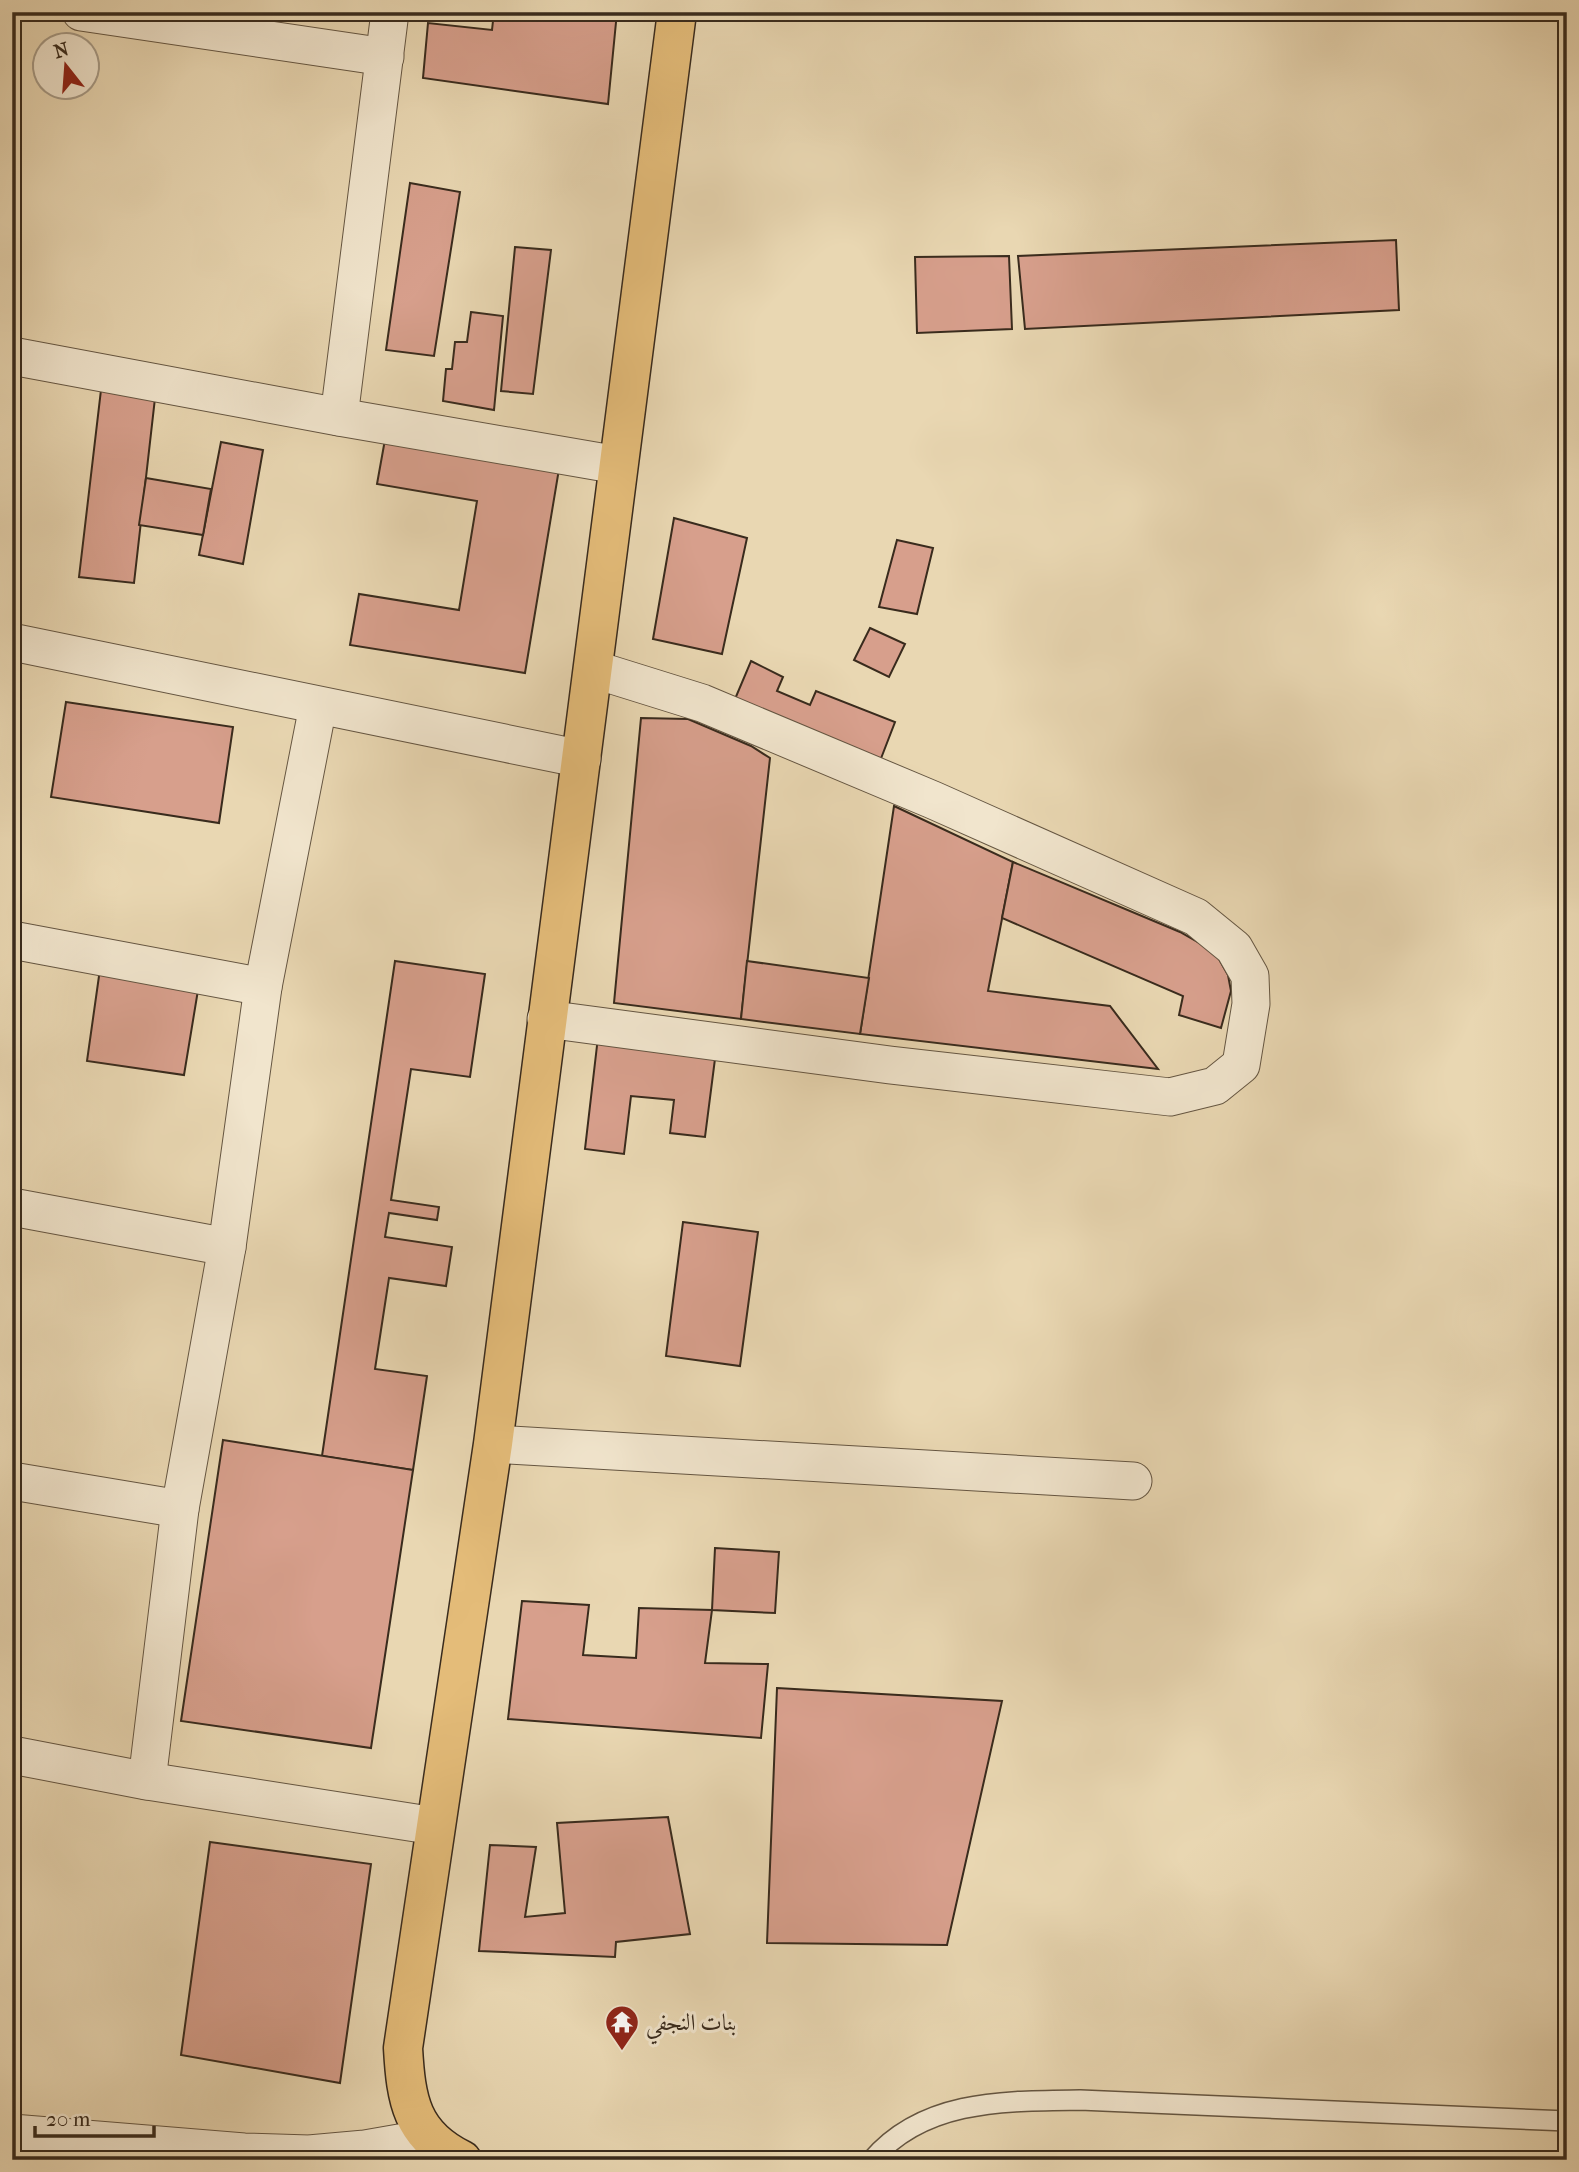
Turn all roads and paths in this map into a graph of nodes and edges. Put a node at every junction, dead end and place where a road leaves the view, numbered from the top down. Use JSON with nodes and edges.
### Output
{"nodes":[{"id":1,"x":81,"y":12,"type":"edge"},
{"id":2,"x":390,"y":12,"type":"edge"},
{"id":3,"x":677,"y":12,"type":"edge"},
{"id":4,"x":385,"y":57,"type":"junction"},
{"id":5,"x":12,"y":356,"type":"edge"},
{"id":6,"x":340,"y":417,"type":"junction"},
{"id":7,"x":618,"y":465,"type":"junction"},
{"id":8,"x":12,"y":642,"type":"edge"},
{"id":9,"x":593,"y":669,"type":"junction"},
{"id":10,"x":318,"y":706,"type":"junction"},
{"id":11,"x":582,"y":759,"type":"junction"},
{"id":12,"x":12,"y":940,"type":"edge"},
{"id":13,"x":263,"y":988,"type":"junction"},
{"id":14,"x":546,"y":1018,"type":"junction"},
{"id":15,"x":12,"y":1207,"type":"edge"},
{"id":16,"x":227,"y":1247,"type":"junction"},
{"id":17,"x":493,"y":1444,"type":"junction"},
{"id":18,"x":12,"y":1481,"type":"edge"},
{"id":19,"x":1133,"y":1481,"type":"dead end"},
{"id":20,"x":180,"y":1509,"type":"junction"},
{"id":21,"x":12,"y":1755,"type":"edge"},
{"id":22,"x":147,"y":1781,"type":"junction"},
{"id":23,"x":435,"y":1826,"type":"junction"},
{"id":24,"x":1567,"y":2121,"type":"edge"},
{"id":25,"x":12,"y":2133,"type":"edge"},
{"id":26,"x":428,"y":2138,"type":"junction"},
{"id":27,"x":462,"y":2160,"type":"edge"},
{"id":28,"x":872,"y":2160,"type":"edge"}],
"edges":[{"from":1,"to":4,"type":"street"},
{"from":2,"to":4,"type":"street"},
{"from":3,"to":7,"type":"main road"},
{"from":4,"to":6,"type":"street"},
{"from":5,"to":6,"type":"street"},
{"from":6,"to":7,"type":"street"},
{"from":7,"to":9,"type":"main road"},
{"from":8,"to":10,"type":"street"},
{"from":9,"to":11,"type":"main road"},
{"from":9,"to":14,"type":"street"},
{"from":10,"to":11,"type":"street"},
{"from":10,"to":13,"type":"street"},
{"from":11,"to":14,"type":"main road"},
{"from":12,"to":13,"type":"street"},
{"from":13,"to":16,"type":"street"},
{"from":14,"to":17,"type":"main road"},
{"from":15,"to":16,"type":"street"},
{"from":16,"to":20,"type":"street"},
{"from":17,"to":19,"type":"street"},
{"from":17,"to":23,"type":"main road"},
{"from":18,"to":20,"type":"street"},
{"from":20,"to":22,"type":"street"},
{"from":21,"to":22,"type":"street"},
{"from":22,"to":23,"type":"street"},
{"from":23,"to":26,"type":"main road"},
{"from":24,"to":28,"type":"lane"},
{"from":25,"to":26,"type":"street"},
{"from":26,"to":27,"type":"main road"}]}
